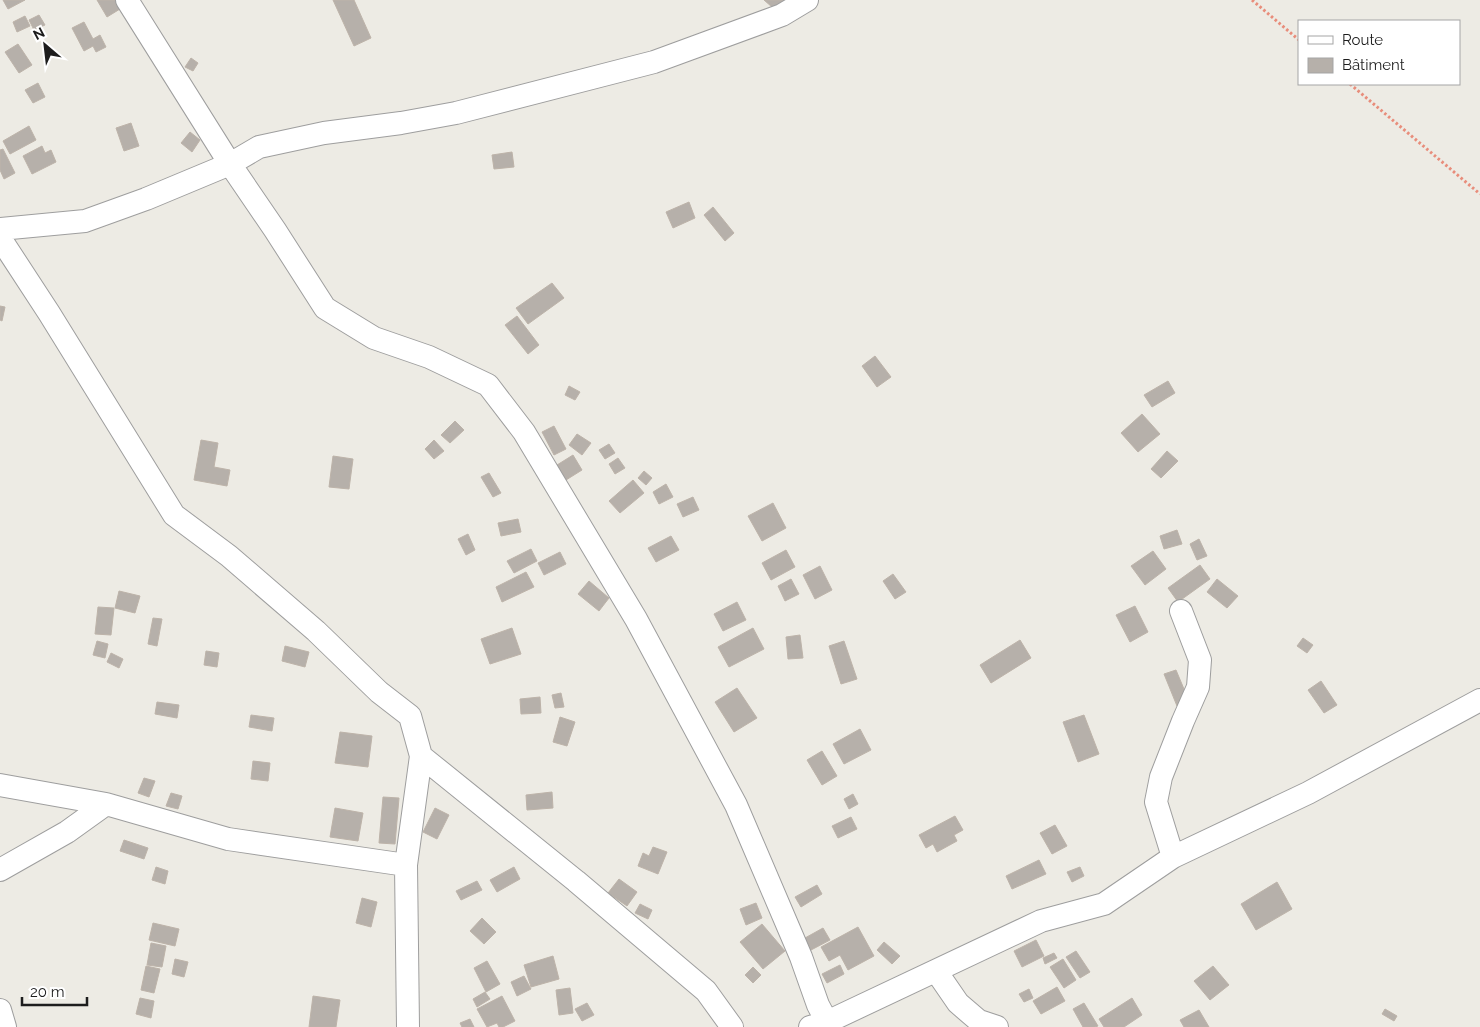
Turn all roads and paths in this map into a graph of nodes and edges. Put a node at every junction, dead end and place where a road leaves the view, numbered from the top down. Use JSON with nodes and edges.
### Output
{"nodes":[{"id":1,"x":127,"y":0,"type":"edge"},
{"id":2,"x":807,"y":0,"type":"edge"},
{"id":3,"x":1252,"y":0,"type":"edge"},
{"id":4,"x":1298,"y":39,"type":"edge"},
{"id":5,"x":1351,"y":85,"type":"edge"},
{"id":6,"x":230,"y":164,"type":"junction"},
{"id":7,"x":1480,"y":194,"type":"edge"},
{"id":8,"x":0,"y":229,"type":"edge"},
{"id":9,"x":0,"y":238,"type":"edge"},
{"id":10,"x":1181,"y":611,"type":"dead end"},
{"id":11,"x":1480,"y":700,"type":"edge"},
{"id":12,"x":421,"y":756,"type":"junction"},
{"id":13,"x":0,"y":785,"type":"edge"},
{"id":14,"x":106,"y":804,"type":"junction"},
{"id":15,"x":1173,"y":857,"type":"junction"},
{"id":16,"x":406,"y":865,"type":"junction"},
{"id":17,"x":0,"y":870,"type":"edge"},
{"id":18,"x":936,"y":971,"type":"junction"},
{"id":19,"x":0,"y":1010,"type":"edge"},
{"id":20,"x":821,"y":1025,"type":"edge"},
{"id":21,"x":6,"y":1027,"type":"edge"},
{"id":22,"x":408,"y":1027,"type":"edge"},
{"id":23,"x":732,"y":1027,"type":"edge"},
{"id":24,"x":997,"y":1027,"type":"edge"}],
"edges":[{"from":1,"to":6,"type":"street"},
{"from":2,"to":6,"type":"street"},
{"from":3,"to":4,"type":"path"},
{"from":5,"to":7,"type":"path"},
{"from":6,"to":8,"type":"street"},
{"from":6,"to":20,"type":"street"},
{"from":9,"to":12,"type":"street"},
{"from":10,"to":15,"type":"street"},
{"from":11,"to":15,"type":"street"},
{"from":12,"to":16,"type":"street"},
{"from":12,"to":23,"type":"street"},
{"from":13,"to":14,"type":"street"},
{"from":14,"to":16,"type":"street"},
{"from":14,"to":17,"type":"street"},
{"from":15,"to":18,"type":"street"},
{"from":16,"to":22,"type":"street"},
{"from":18,"to":20,"type":"street"},
{"from":18,"to":24,"type":"street"},
{"from":19,"to":21,"type":"street"}]}
